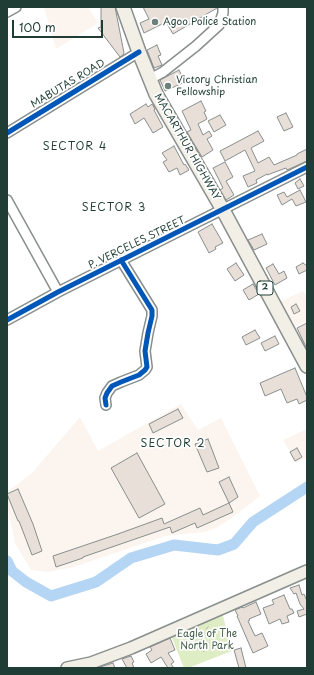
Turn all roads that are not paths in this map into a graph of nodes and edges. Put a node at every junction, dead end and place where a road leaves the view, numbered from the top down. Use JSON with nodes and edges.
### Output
{"nodes":[{"id":1,"x":16,"y":7,"type":"edge"},
{"id":2,"x":123,"y":7,"type":"edge"},
{"id":3,"x":222,"y":7,"type":"edge"},
{"id":4,"x":7,"y":12,"type":"edge"},
{"id":5,"x":139,"y":52,"type":"junction"},
{"id":6,"x":150,"y":79,"type":"junction"},
{"id":7,"x":7,"y":132,"type":"edge"},
{"id":8,"x":307,"y":167,"type":"edge"},
{"id":9,"x":7,"y":200,"type":"edge"},
{"id":10,"x":223,"y":210,"type":"junction"},
{"id":11,"x":15,"y":214,"type":"junction"},
{"id":12,"x":7,"y":220,"type":"edge"},
{"id":13,"x":121,"y":260,"type":"junction"},
{"id":14,"x":58,"y":292,"type":"junction"},
{"id":15,"x":7,"y":320,"type":"edge"},
{"id":16,"x":307,"y":366,"type":"edge"},
{"id":17,"x":106,"y":405,"type":"dead end"},
{"id":18,"x":307,"y":571,"type":"edge"},
{"id":19,"x":67,"y":668,"type":"edge"}],
"edges":[{"from":1,"to":4,"type":"street"},
{"from":2,"to":5,"type":"highway","name":"MACARTHUR HIGHWAY","number":"2"},
{"from":3,"to":6,"type":"street"},
{"from":5,"to":6,"type":"highway","name":"MACARTHUR HIGHWAY","number":"2"},
{"from":5,"to":7,"type":"street","name":"MABUTAS ROAD"},
{"from":6,"to":10,"type":"highway","name":"MACARTHUR HIGHWAY","number":"2"},
{"from":8,"to":10,"type":"street","name":"P. VERCELES STREET"},
{"from":9,"to":11,"type":"street"},
{"from":10,"to":13,"type":"street","name":"P. VERCELES STREET"},
{"from":10,"to":16,"type":"highway","name":"MACARTHUR HIGHWAY","number":"2"},
{"from":11,"to":12,"type":"street"},
{"from":11,"to":14,"type":"street"},
{"from":13,"to":14,"type":"street","name":"P. VERCELES STREET"},
{"from":13,"to":17,"type":"street"},
{"from":14,"to":15,"type":"street","name":"P. VERCELES STREET"},
{"from":18,"to":19,"type":"main road"}]}
